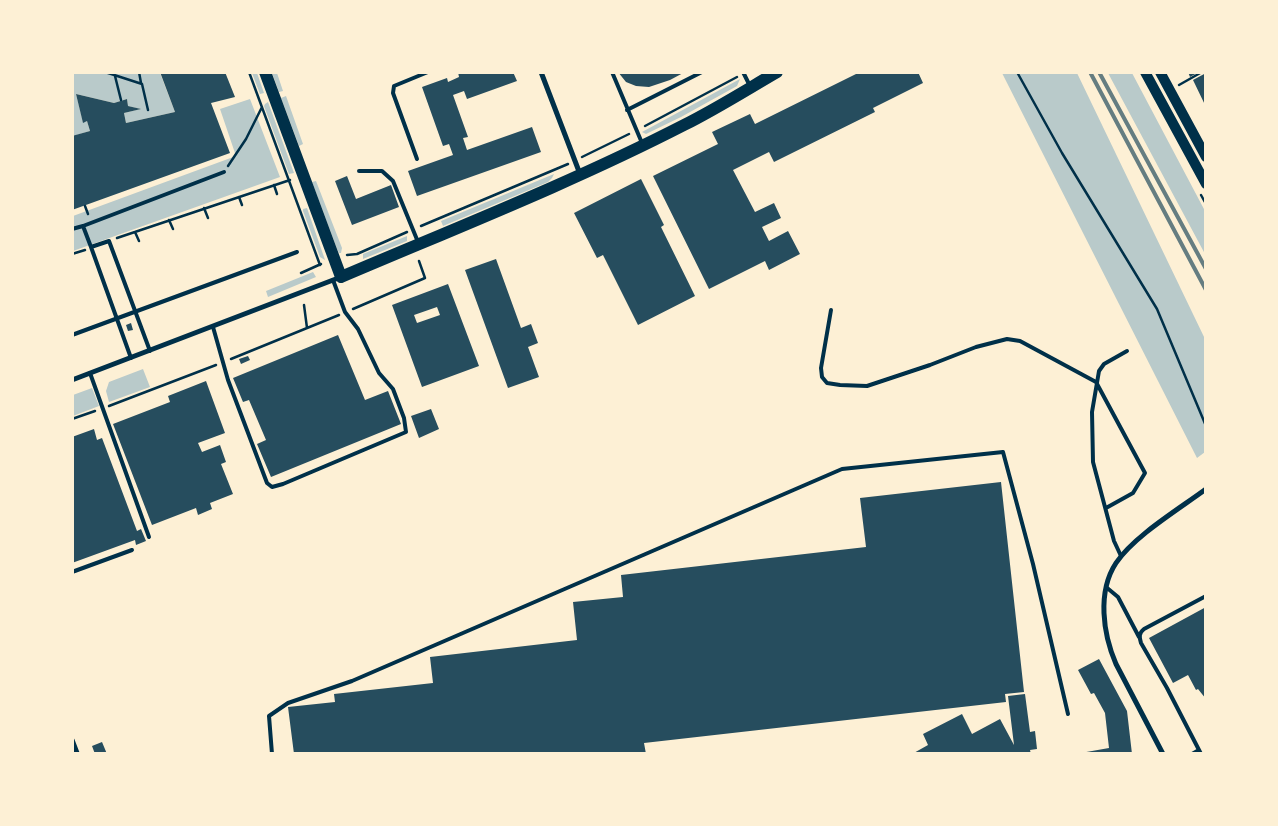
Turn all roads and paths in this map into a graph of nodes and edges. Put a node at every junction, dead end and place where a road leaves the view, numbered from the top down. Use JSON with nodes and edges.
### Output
{"nodes":[{"id":1,"x":105,"y":72,"type":"edge"},
{"id":2,"x":114,"y":72,"type":"edge"},
{"id":3,"x":139,"y":72,"type":"edge"},
{"id":4,"x":249,"y":72,"type":"edge"},
{"id":5,"x":265,"y":72,"type":"edge"},
{"id":6,"x":428,"y":72,"type":"edge"},
{"id":7,"x":541,"y":72,"type":"edge"},
{"id":8,"x":612,"y":72,"type":"edge"},
{"id":9,"x":702,"y":72,"type":"edge"},
{"id":10,"x":777,"y":72,"type":"edge"},
{"id":11,"x":1017,"y":72,"type":"edge"},
{"id":12,"x":1145,"y":72,"type":"edge"},
{"id":13,"x":1160,"y":72,"type":"edge"},
{"id":14,"x":1202,"y":72,"type":"edge"},
{"id":15,"x":743,"y":73,"type":"edge"},
{"id":16,"x":116,"y":77,"type":"junction"},
{"id":17,"x":142,"y":84,"type":"junction"},
{"id":18,"x":1178,"y":85,"type":"dead end"},
{"id":19,"x":751,"y":88,"type":"junction"},
{"id":20,"x":72,"y":98,"type":"edge"},
{"id":21,"x":121,"y":100,"type":"dead end"},
{"id":22,"x":262,"y":107,"type":"junction"},
{"id":23,"x":72,"y":110,"type":"edge"},
{"id":24,"x":148,"y":110,"type":"dead end"},
{"id":25,"x":627,"y":110,"type":"junction"},
{"id":26,"x":636,"y":130,"type":"junction"},
{"id":27,"x":643,"y":145,"type":"junction"},
{"id":28,"x":1206,"y":157,"type":"edge"},
{"id":29,"x":417,"y":159,"type":"dead end"},
{"id":30,"x":574,"y":161,"type":"junction"},
{"id":31,"x":359,"y":171,"type":"dead end"},
{"id":32,"x":224,"y":172,"type":"joint"},
{"id":33,"x":580,"y":175,"type":"junction"},
{"id":34,"x":289,"y":180,"type":"junction"},
{"id":35,"x":1206,"y":184,"type":"edge"},
{"id":36,"x":274,"y":186,"type":"junction"},
{"id":37,"x":277,"y":194,"type":"dead end"},
{"id":38,"x":238,"y":197,"type":"junction"},
{"id":39,"x":242,"y":205,"type":"dead end"},
{"id":40,"x":204,"y":208,"type":"junction"},
{"id":41,"x":208,"y":218,"type":"dead end"},
{"id":42,"x":170,"y":220,"type":"junction"},
{"id":43,"x":83,"y":226,"type":"junction"},
{"id":44,"x":72,"y":229,"type":"edge"},
{"id":45,"x":173,"y":229,"type":"dead end"},
{"id":46,"x":414,"y":229,"type":"junction"},
{"id":47,"x":135,"y":232,"type":"junction"},
{"id":48,"x":109,"y":240,"type":"junction"},
{"id":49,"x":139,"y":241,"type":"dead end"},
{"id":50,"x":419,"y":245,"type":"junction"},
{"id":51,"x":91,"y":247,"type":"junction"},
{"id":52,"x":297,"y":252,"type":"dead end"},
{"id":53,"x":342,"y":257,"type":"dead end"},
{"id":54,"x":419,"y":261,"type":"dead end"},
{"id":55,"x":301,"y":273,"type":"dead end"},
{"id":56,"x":337,"y":279,"type":"junction"},
{"id":57,"x":304,"y":305,"type":"dead end"},
{"id":58,"x":832,"y":310,"type":"dead end"},
{"id":59,"x":134,"y":312,"type":"junction"},
{"id":60,"x":345,"y":312,"type":"junction"},
{"id":61,"x":116,"y":319,"type":"junction"},
{"id":62,"x":213,"y":327,"type":"junction"},
{"id":63,"x":307,"y":329,"type":"junction"},
{"id":64,"x":72,"y":335,"type":"edge"},
{"id":65,"x":150,"y":351,"type":"junction"},
{"id":66,"x":1127,"y":351,"type":"dead end"},
{"id":67,"x":131,"y":358,"type":"junction"},
{"id":68,"x":224,"y":362,"type":"junction"},
{"id":69,"x":90,"y":373,"type":"junction"},
{"id":70,"x":72,"y":380,"type":"edge"},
{"id":71,"x":1096,"y":382,"type":"junction"},
{"id":72,"x":102,"y":408,"type":"junction"},
{"id":73,"x":72,"y":419,"type":"edge"},
{"id":74,"x":1206,"y":426,"type":"edge"},
{"id":75,"x":1206,"y":489,"type":"edge"},
{"id":76,"x":1106,"y":508,"type":"junction"},
{"id":77,"x":149,"y":537,"type":"dead end"},
{"id":78,"x":132,"y":550,"type":"dead end"},
{"id":79,"x":1121,"y":556,"type":"junction"},
{"id":80,"x":72,"y":572,"type":"edge"},
{"id":81,"x":1106,"y":587,"type":"junction"},
{"id":82,"x":1206,"y":596,"type":"edge"},
{"id":83,"x":1139,"y":637,"type":"junction"},
{"id":84,"x":1068,"y":714,"type":"dead end"},
{"id":85,"x":72,"y":740,"type":"edge"},
{"id":86,"x":1200,"y":752,"type":"edge"},
{"id":87,"x":76,"y":753,"type":"edge"},
{"id":88,"x":272,"y":754,"type":"edge"},
{"id":89,"x":1163,"y":754,"type":"edge"},
{"id":90,"x":1192,"y":754,"type":"edge"}],
"edges":[{"from":1,"to":16,"type":"path"},
{"from":2,"to":16,"type":"path"},
{"from":3,"to":17,"type":"path"},
{"from":4,"to":22,"type":"path"},
{"from":5,"to":56,"type":"main road"},
{"from":6,"to":29,"type":"lane"},
{"from":7,"to":30,"type":"street"},
{"from":8,"to":25,"type":"lane"},
{"from":9,"to":25,"type":"lane"},
{"from":10,"to":19,"type":"main road"},
{"from":11,"to":74,"type":"path"},
{"from":12,"to":35,"type":"main road"},
{"from":13,"to":28,"type":"main road"},
{"from":14,"to":18,"type":"path"},
{"from":15,"to":19,"type":"lane"},
{"from":15,"to":26,"type":"path"},
{"from":16,"to":17,"type":"path"},
{"from":16,"to":21,"type":"path"},
{"from":17,"to":24,"type":"path"},
{"from":19,"to":27,"type":"main road"},
{"from":20,"to":23,"type":"path"},
{"from":22,"to":32,"type":"path"},
{"from":22,"to":34,"type":"path"},
{"from":25,"to":26,"type":"lane"},
{"from":26,"to":27,"type":"lane"},
{"from":26,"to":30,"type":"path"},
{"from":27,"to":33,"type":"main road"},
{"from":30,"to":33,"type":"street"},
{"from":30,"to":46,"type":"path"},
{"from":31,"to":46,"type":"lane"},
{"from":32,"to":43,"type":"lane"},
{"from":33,"to":50,"type":"main road"},
{"from":34,"to":36,"type":"path"},
{"from":34,"to":55,"type":"path"},
{"from":36,"to":37,"type":"path"},
{"from":36,"to":38,"type":"path"},
{"from":38,"to":39,"type":"path"},
{"from":38,"to":40,"type":"path"},
{"from":40,"to":41,"type":"path"},
{"from":40,"to":42,"type":"path"},
{"from":42,"to":45,"type":"path"},
{"from":42,"to":47,"type":"path"},
{"from":43,"to":44,"type":"lane"},
{"from":43,"to":51,"type":"lane"},
{"from":46,"to":50,"type":"lane"},
{"from":46,"to":53,"type":"path"},
{"from":47,"to":48,"type":"path"},
{"from":47,"to":49,"type":"path"},
{"from":48,"to":51,"type":"lane"},
{"from":48,"to":59,"type":"lane"},
{"from":50,"to":56,"type":"main road"},
{"from":51,"to":61,"type":"lane"},
{"from":52,"to":59,"type":"lane"},
{"from":54,"to":60,"type":"path"},
{"from":56,"to":60,"type":"lane"},
{"from":56,"to":62,"type":"street"},
{"from":57,"to":63,"type":"path"},
{"from":58,"to":71,"type":"lane"},
{"from":59,"to":61,"type":"lane"},
{"from":59,"to":65,"type":"lane"},
{"from":60,"to":63,"type":"path"},
{"from":60,"to":68,"type":"lane"},
{"from":61,"to":64,"type":"lane"},
{"from":61,"to":67,"type":"lane"},
{"from":62,"to":65,"type":"street"},
{"from":62,"to":68,"type":"lane"},
{"from":63,"to":68,"type":"path"},
{"from":65,"to":67,"type":"street"},
{"from":66,"to":71,"type":"lane"},
{"from":67,"to":69,"type":"street"},
{"from":68,"to":72,"type":"path"},
{"from":69,"to":70,"type":"street"},
{"from":69,"to":72,"type":"lane"},
{"from":71,"to":76,"type":"lane"},
{"from":71,"to":76,"type":"lane"},
{"from":72,"to":73,"type":"path"},
{"from":72,"to":77,"type":"lane"},
{"from":75,"to":79,"type":"street"},
{"from":76,"to":79,"type":"lane"},
{"from":78,"to":80,"type":"lane"},
{"from":79,"to":81,"type":"street"},
{"from":81,"to":83,"type":"lane"},
{"from":81,"to":89,"type":"street"},
{"from":82,"to":83,"type":"lane"},
{"from":83,"to":86,"type":"lane"},
{"from":84,"to":88,"type":"lane"},
{"from":85,"to":87,"type":"street"},
{"from":86,"to":90,"type":"lane"}]}
